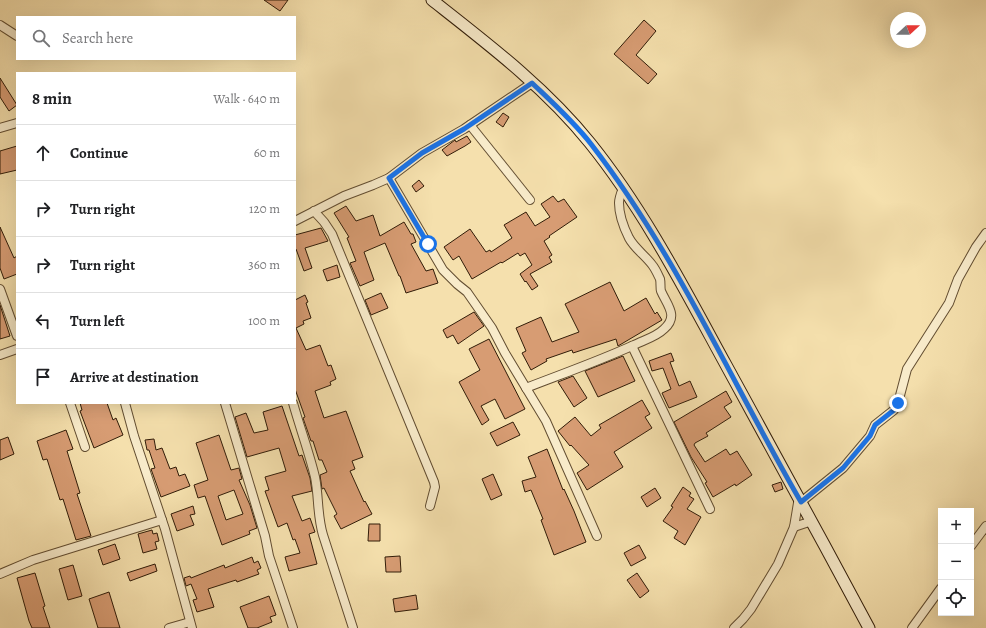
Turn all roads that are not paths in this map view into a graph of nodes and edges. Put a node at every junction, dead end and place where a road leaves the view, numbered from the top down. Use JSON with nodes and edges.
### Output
{"nodes":[{"id":1,"x":432,"y":0,"type":"edge"},
{"id":2,"x":0,"y":25,"type":"edge"},
{"id":3,"x":16,"y":35,"type":"edge"},
{"id":4,"x":532,"y":83,"type":"junction"},
{"id":5,"x":16,"y":123,"type":"edge"},
{"id":6,"x":470,"y":125,"type":"junction"},
{"id":7,"x":0,"y":128,"type":"edge"},
{"id":8,"x":389,"y":178,"type":"junction"},
{"id":9,"x":622,"y":188,"type":"junction"},
{"id":10,"x":530,"y":200,"type":"dead end"},
{"id":11,"x":314,"y":211,"type":"junction"},
{"id":12,"x":296,"y":220,"type":"edge"},
{"id":13,"x":986,"y":233,"type":"edge"},
{"id":14,"x":0,"y":289,"type":"edge"},
{"id":15,"x":16,"y":333,"type":"edge"},
{"id":16,"x":632,"y":346,"type":"junction"},
{"id":17,"x":16,"y":349,"type":"edge"},
{"id":18,"x":0,"y":355,"type":"edge"},
{"id":19,"x":526,"y":388,"type":"junction"},
{"id":20,"x":70,"y":404,"type":"edge"},
{"id":21,"x":125,"y":404,"type":"edge"},
{"id":22,"x":225,"y":404,"type":"edge"},
{"id":23,"x":293,"y":404,"type":"edge"},
{"id":24,"x":85,"y":447,"type":"dead end"},
{"id":25,"x":800,"y":500,"type":"junction"},
{"id":26,"x":430,"y":506,"type":"dead end"},
{"id":27,"x":710,"y":509,"type":"dead end"},
{"id":28,"x":162,"y":520,"type":"junction"},
{"id":29,"x":812,"y":521,"type":"junction"},
{"id":30,"x":986,"y":526,"type":"edge"},
{"id":31,"x":794,"y":528,"type":"junction"},
{"id":32,"x":597,"y":536,"type":"dead end"},
{"id":33,"x":972,"y":544,"type":"edge"},
{"id":34,"x":0,"y":574,"type":"edge"},
{"id":35,"x":938,"y":592,"type":"edge"},
{"id":36,"x":191,"y":625,"type":"edge"},
{"id":37,"x":169,"y":628,"type":"edge"},
{"id":38,"x":292,"y":628,"type":"edge"},
{"id":39,"x":353,"y":628,"type":"edge"},
{"id":40,"x":734,"y":628,"type":"edge"},
{"id":41,"x":869,"y":628,"type":"edge"},
{"id":42,"x":912,"y":628,"type":"edge"}],
"edges":[{"from":1,"to":4,"type":"main road"},
{"from":2,"to":3,"type":"street"},
{"from":4,"to":6,"type":"street"},
{"from":4,"to":9,"type":"main road"},
{"from":5,"to":7,"type":"street"},
{"from":6,"to":8,"type":"street"},
{"from":6,"to":10,"type":"street"},
{"from":8,"to":11,"type":"street"},
{"from":8,"to":19,"type":"street"},
{"from":9,"to":16,"type":"street"},
{"from":9,"to":25,"type":"main road"},
{"from":11,"to":12,"type":"street"},
{"from":11,"to":26,"type":"street"},
{"from":13,"to":25,"type":"street"},
{"from":14,"to":15,"type":"street"},
{"from":16,"to":19,"type":"street"},
{"from":16,"to":27,"type":"street"},
{"from":17,"to":18,"type":"street"},
{"from":19,"to":32,"type":"street"},
{"from":20,"to":24,"type":"street"},
{"from":21,"to":28,"type":"street"},
{"from":22,"to":38,"type":"street"},
{"from":23,"to":39,"type":"street"},
{"from":25,"to":29,"type":"main road"},
{"from":25,"to":31,"type":"street"},
{"from":28,"to":34,"type":"street"},
{"from":28,"to":36,"type":"street"},
{"from":29,"to":31,"type":"street"},
{"from":29,"to":41,"type":"main road"},
{"from":30,"to":33,"type":"street"},
{"from":31,"to":40,"type":"street"},
{"from":35,"to":42,"type":"street"},
{"from":36,"to":37,"type":"street"}]}
